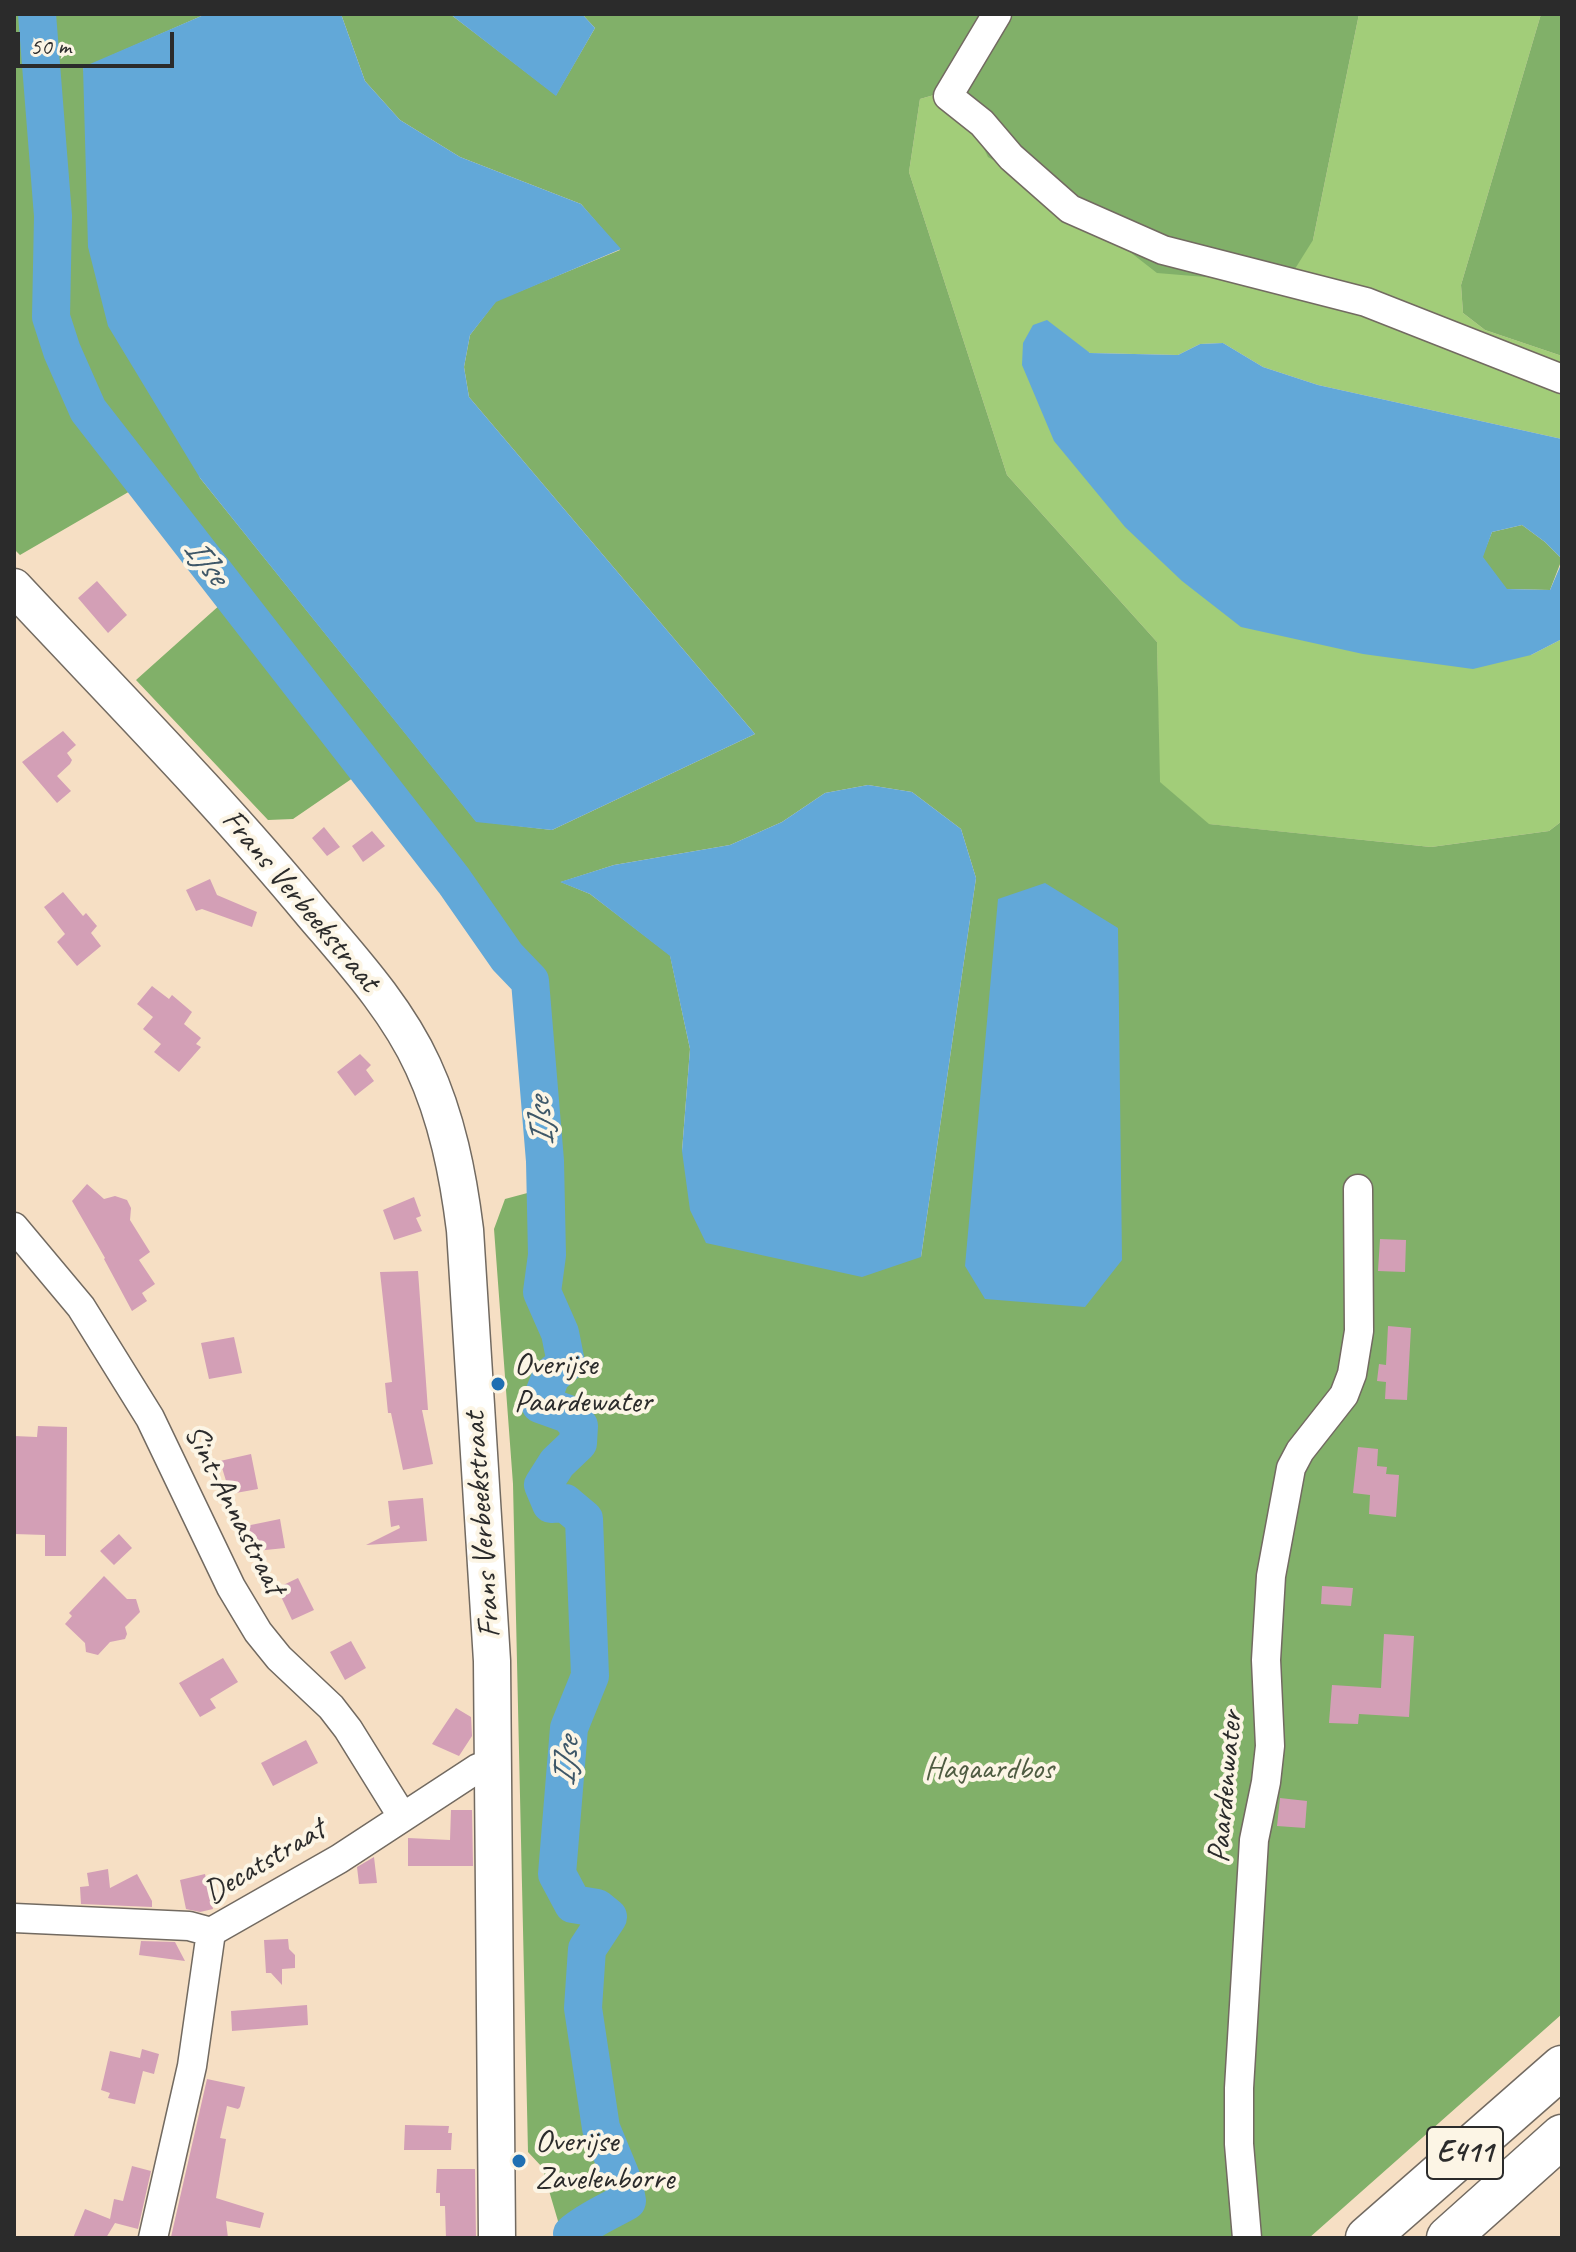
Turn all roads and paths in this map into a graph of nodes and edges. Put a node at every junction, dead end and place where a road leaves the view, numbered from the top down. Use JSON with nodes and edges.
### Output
{"nodes":[{"id":1,"x":997,"y":14,"type":"edge"},
{"id":2,"x":1562,"y":379,"type":"edge"},
{"id":3,"x":14,"y":587,"type":"edge"},
{"id":4,"x":1358,"y":1189,"type":"dead end"},
{"id":5,"x":14,"y":1227,"type":"edge"},
{"id":6,"x":494,"y":1763,"type":"junction"},
{"id":7,"x":402,"y":1816,"type":"junction"},
{"id":8,"x":14,"y":1918,"type":"edge"},
{"id":9,"x":211,"y":1932,"type":"junction"},
{"id":10,"x":1562,"y":2067,"type":"edge"},
{"id":11,"x":1562,"y":2136,"type":"edge"},
{"id":12,"x":153,"y":2238,"type":"edge"},
{"id":13,"x":497,"y":2238,"type":"edge"},
{"id":14,"x":1247,"y":2238,"type":"edge"},
{"id":15,"x":1367,"y":2238,"type":"edge"},
{"id":16,"x":1448,"y":2238,"type":"edge"}],
"edges":[{"from":1,"to":2,"type":"street"},
{"from":3,"to":6,"type":"main road","name":"Frans Verbeekstraat"},
{"from":4,"to":14,"type":"street","name":"Paardenwater"},
{"from":5,"to":7,"type":"street","name":"Sint-Annastraat"},
{"from":6,"to":7,"type":"street","name":"Decatstraat"},
{"from":6,"to":13,"type":"main road","name":"Frans Verbeekstraat"},
{"from":7,"to":9,"type":"street","name":"Decatstraat"},
{"from":8,"to":9,"type":"street"},
{"from":9,"to":12,"type":"street","name":"Decatstraat"},
{"from":10,"to":15,"type":"highway","number":"E411"},
{"from":11,"to":16,"type":"highway","number":"E411"}]}
